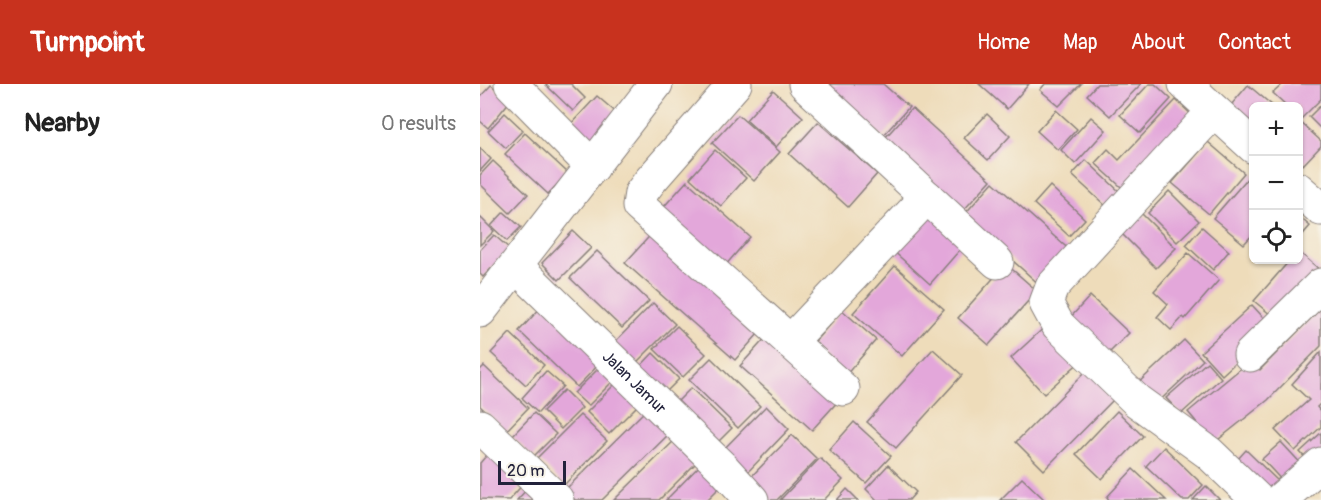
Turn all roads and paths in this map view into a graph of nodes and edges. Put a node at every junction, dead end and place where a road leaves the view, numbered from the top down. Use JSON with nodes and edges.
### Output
{"nodes":[{"id":1,"x":511,"y":84,"type":"edge"},
{"id":2,"x":656,"y":84,"type":"edge"},
{"id":3,"x":735,"y":84,"type":"edge"},
{"id":4,"x":805,"y":84,"type":"edge"},
{"id":5,"x":1185,"y":84,"type":"edge"},
{"id":6,"x":1214,"y":111,"type":"junction"},
{"id":7,"x":1249,"y":142,"type":"edge"},
{"id":8,"x":593,"y":167,"type":"junction"},
{"id":9,"x":1303,"y":193,"type":"edge"},
{"id":10,"x":927,"y":197,"type":"junction"},
{"id":11,"x":1321,"y":209,"type":"edge"},
{"id":12,"x":997,"y":262,"type":"dead end"},
{"id":13,"x":516,"y":266,"type":"junction"},
{"id":14,"x":1321,"y":285,"type":"edge"},
{"id":15,"x":480,"y":311,"type":"edge"},
{"id":16,"x":790,"y":342,"type":"junction"},
{"id":17,"x":1251,"y":355,"type":"dead end"},
{"id":18,"x":843,"y":389,"type":"dead end"},
{"id":19,"x":480,"y":426,"type":"edge"},
{"id":20,"x":1321,"y":464,"type":"edge"},
{"id":21,"x":557,"y":500,"type":"edge"},
{"id":22,"x":752,"y":500,"type":"edge"},
{"id":23,"x":1258,"y":500,"type":"edge"},
{"id":24,"x":1280,"y":500,"type":"edge"}],
"edges":[{"from":1,"to":8,"type":"street"},
{"from":2,"to":8,"type":"street"},
{"from":3,"to":16,"type":"street"},
{"from":4,"to":10,"type":"street"},
{"from":5,"to":6,"type":"street"},
{"from":6,"to":7,"type":"street"},
{"from":6,"to":23,"type":"street"},
{"from":8,"to":13,"type":"street"},
{"from":9,"to":11,"type":"street"},
{"from":10,"to":12,"type":"street"},
{"from":10,"to":16,"type":"street"},
{"from":13,"to":15,"type":"street"},
{"from":13,"to":22,"type":"street","name":"Jalan Jamur"},
{"from":14,"to":17,"type":"street"},
{"from":16,"to":18,"type":"street"},
{"from":19,"to":21,"type":"street"},
{"from":20,"to":24,"type":"street"}]}
